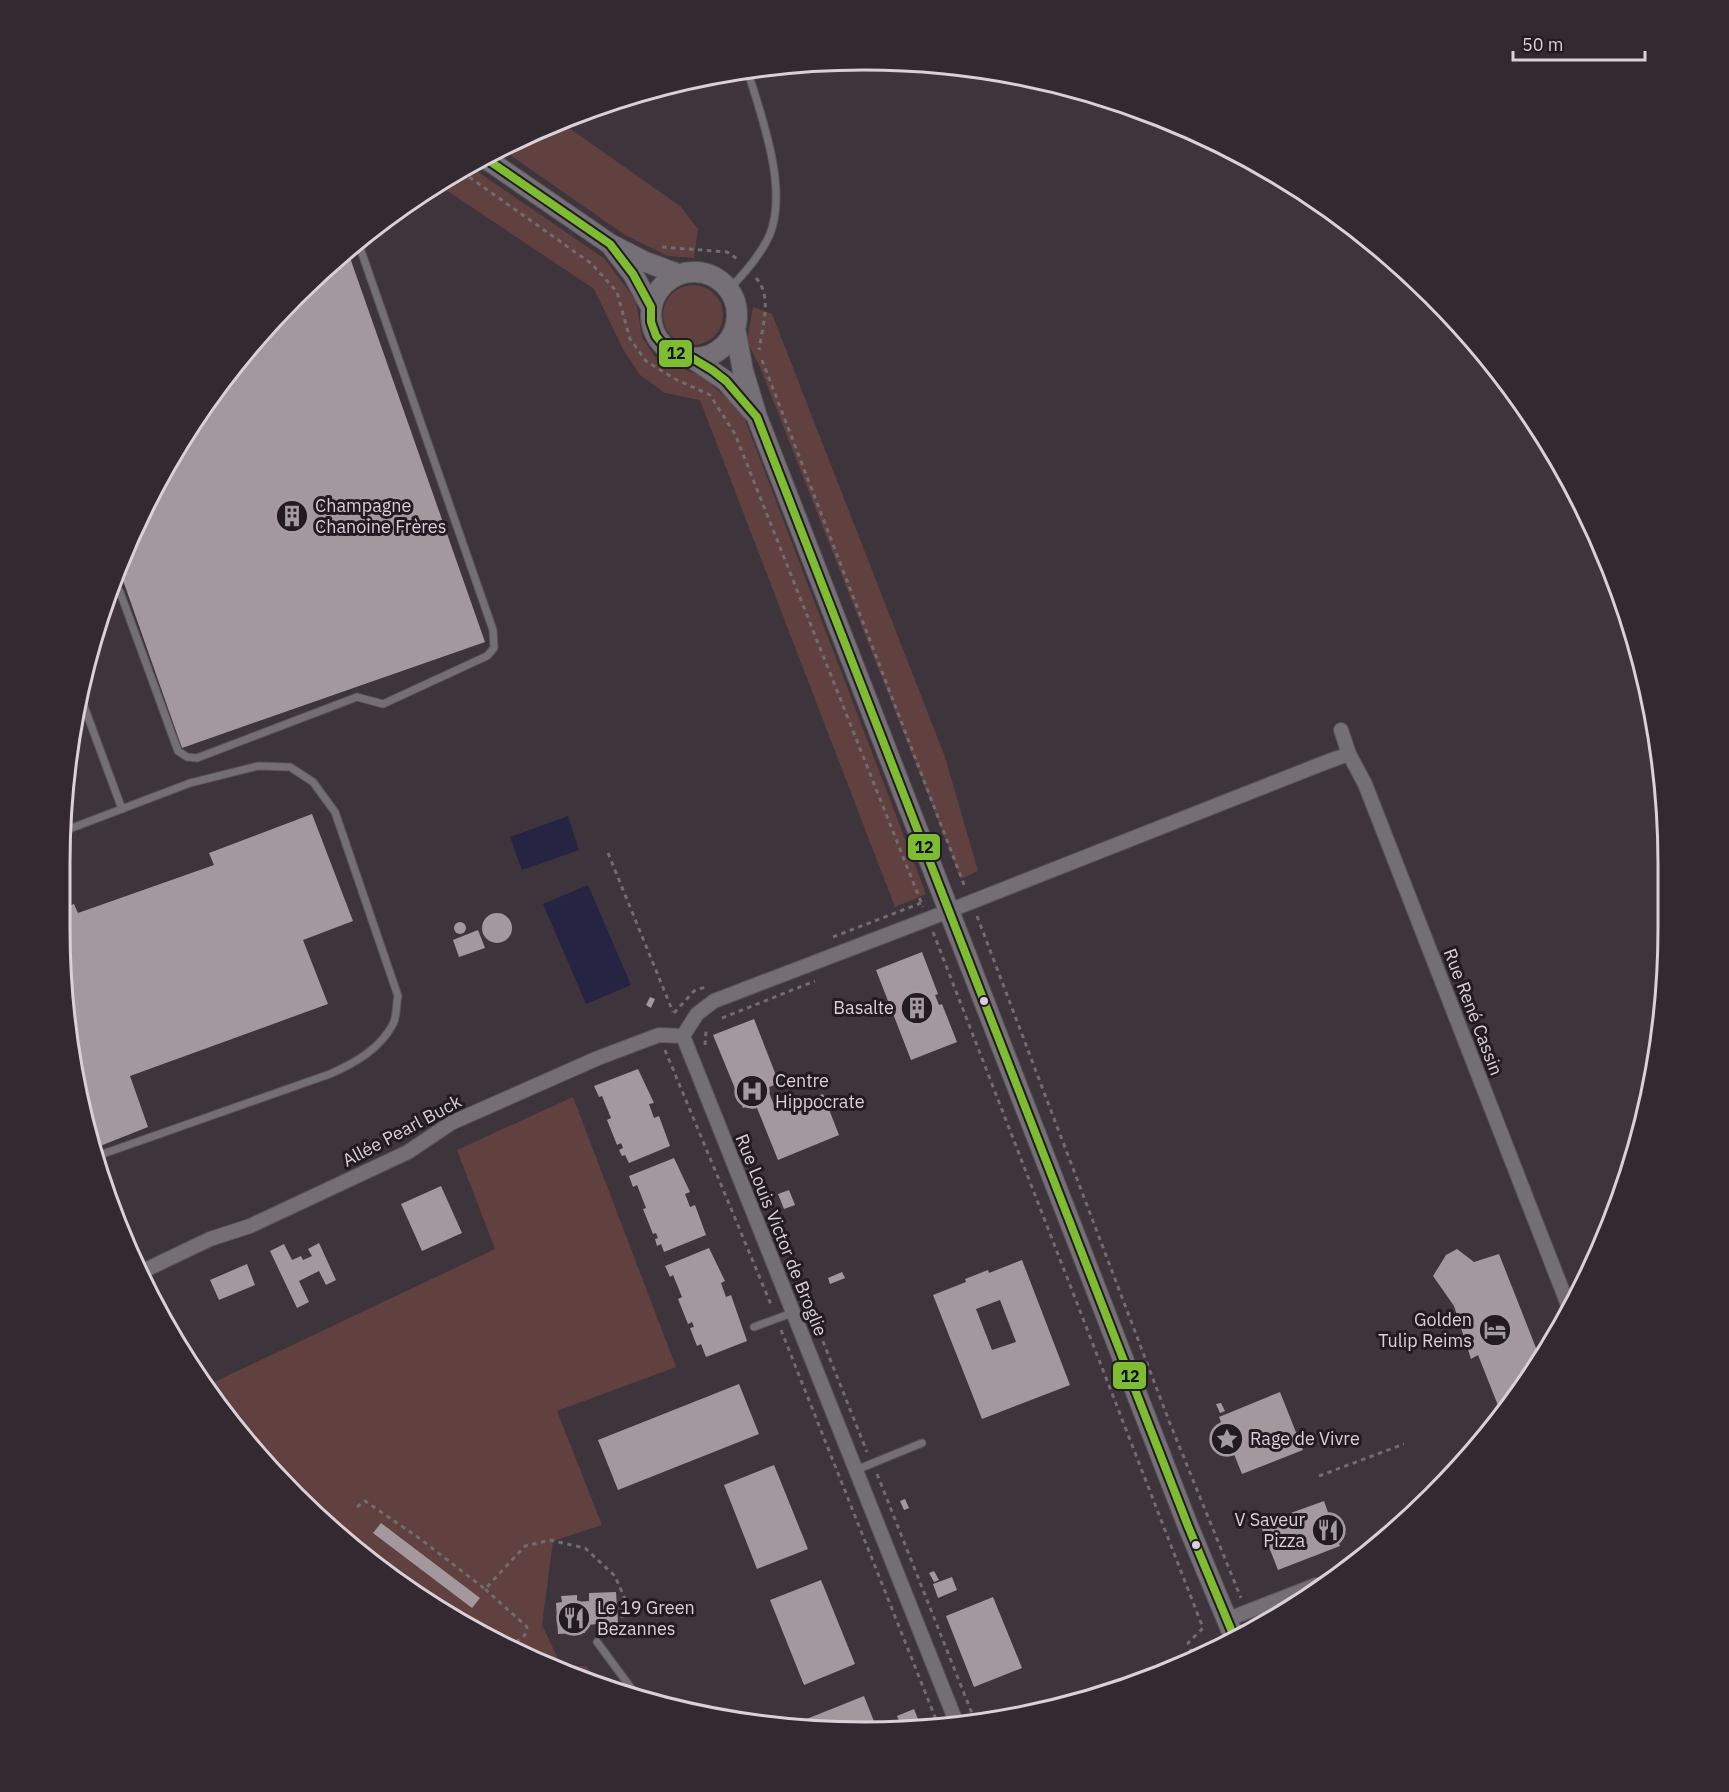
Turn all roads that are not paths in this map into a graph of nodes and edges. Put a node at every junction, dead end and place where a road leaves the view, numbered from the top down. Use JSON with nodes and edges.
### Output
{"nodes":[{"id":1,"x":750,"y":79,"type":"edge"},
{"id":2,"x":493,"y":163,"type":"edge"},
{"id":3,"x":361,"y":251,"type":"edge"},
{"id":4,"x":638,"y":268,"type":"junction"},
{"id":5,"x":678,"y":274,"type":"junction"},
{"id":6,"x":729,"y":289,"type":"junction"},
{"id":7,"x":651,"y":307,"type":"junction"},
{"id":8,"x":735,"y":329,"type":"junction"},
{"id":9,"x":692,"y":358,"type":"junction"},
{"id":10,"x":757,"y":417,"type":"junction"},
{"id":11,"x":120,"y":591,"type":"edge"},
{"id":12,"x":86,"y":711,"type":"edge"},
{"id":13,"x":1341,"y":730,"type":"dead end"},
{"id":14,"x":1349,"y":754,"type":"junction"},
{"id":15,"x":122,"y":809,"type":"junction"},
{"id":16,"x":71,"y":828,"type":"edge"},
{"id":17,"x":949,"y":910,"type":"junction"},
{"id":18,"x":683,"y":1036,"type":"junction"},
{"id":19,"x":104,"y":1153,"type":"edge"},
{"id":20,"x":148,"y":1269,"type":"edge"},
{"id":21,"x":1566,"y":1299,"type":"edge"},
{"id":22,"x":792,"y":1312,"type":"junction"},
{"id":23,"x":754,"y":1328,"type":"dead end"},
{"id":24,"x":922,"y":1443,"type":"dead end"},
{"id":25,"x":856,"y":1470,"type":"junction"},
{"id":26,"x":1303,"y":1590,"type":"edge"},
{"id":27,"x":1226,"y":1620,"type":"junction"},
{"id":28,"x":1231,"y":1632,"type":"edge"},
{"id":29,"x":597,"y":1642,"type":"road end"},
{"id":30,"x":629,"y":1685,"type":"edge"},
{"id":31,"x":954,"y":1716,"type":"edge"}],
"edges":[{"from":1,"to":6,"type":"lane"},
{"from":2,"to":4,"type":"street"},
{"from":3,"to":11,"type":"lane"},
{"from":4,"to":5,"type":"street"},
{"from":4,"to":7,"type":"street"},
{"from":5,"to":6,"type":"street"},
{"from":5,"to":7,"type":"street"},
{"from":6,"to":8,"type":"street"},
{"from":7,"to":9,"type":"street"},
{"from":8,"to":9,"type":"street"},
{"from":8,"to":10,"type":"street"},
{"from":9,"to":10,"type":"street"},
{"from":10,"to":17,"type":"street"},
{"from":12,"to":15,"type":"lane"},
{"from":13,"to":14,"type":"street","name":"Rue René Cassin"},
{"from":14,"to":17,"type":"street"},
{"from":14,"to":21,"type":"street","name":"Rue René Cassin"},
{"from":15,"to":16,"type":"lane"},
{"from":15,"to":19,"type":"lane"},
{"from":17,"to":18,"type":"street"},
{"from":17,"to":27,"type":"street"},
{"from":18,"to":20,"type":"street","name":"Allée Pearl Buck"},
{"from":18,"to":22,"type":"street","name":"Rue Louis Victor de Broglie"},
{"from":22,"to":23,"type":"lane"},
{"from":22,"to":25,"type":"street","name":"Rue Louis Victor de Broglie"},
{"from":24,"to":25,"type":"lane"},
{"from":25,"to":31,"type":"street","name":"Rue Louis Victor de Broglie"},
{"from":26,"to":27,"type":"street"},
{"from":27,"to":28,"type":"street"},
{"from":29,"to":30,"type":"lane"}]}
